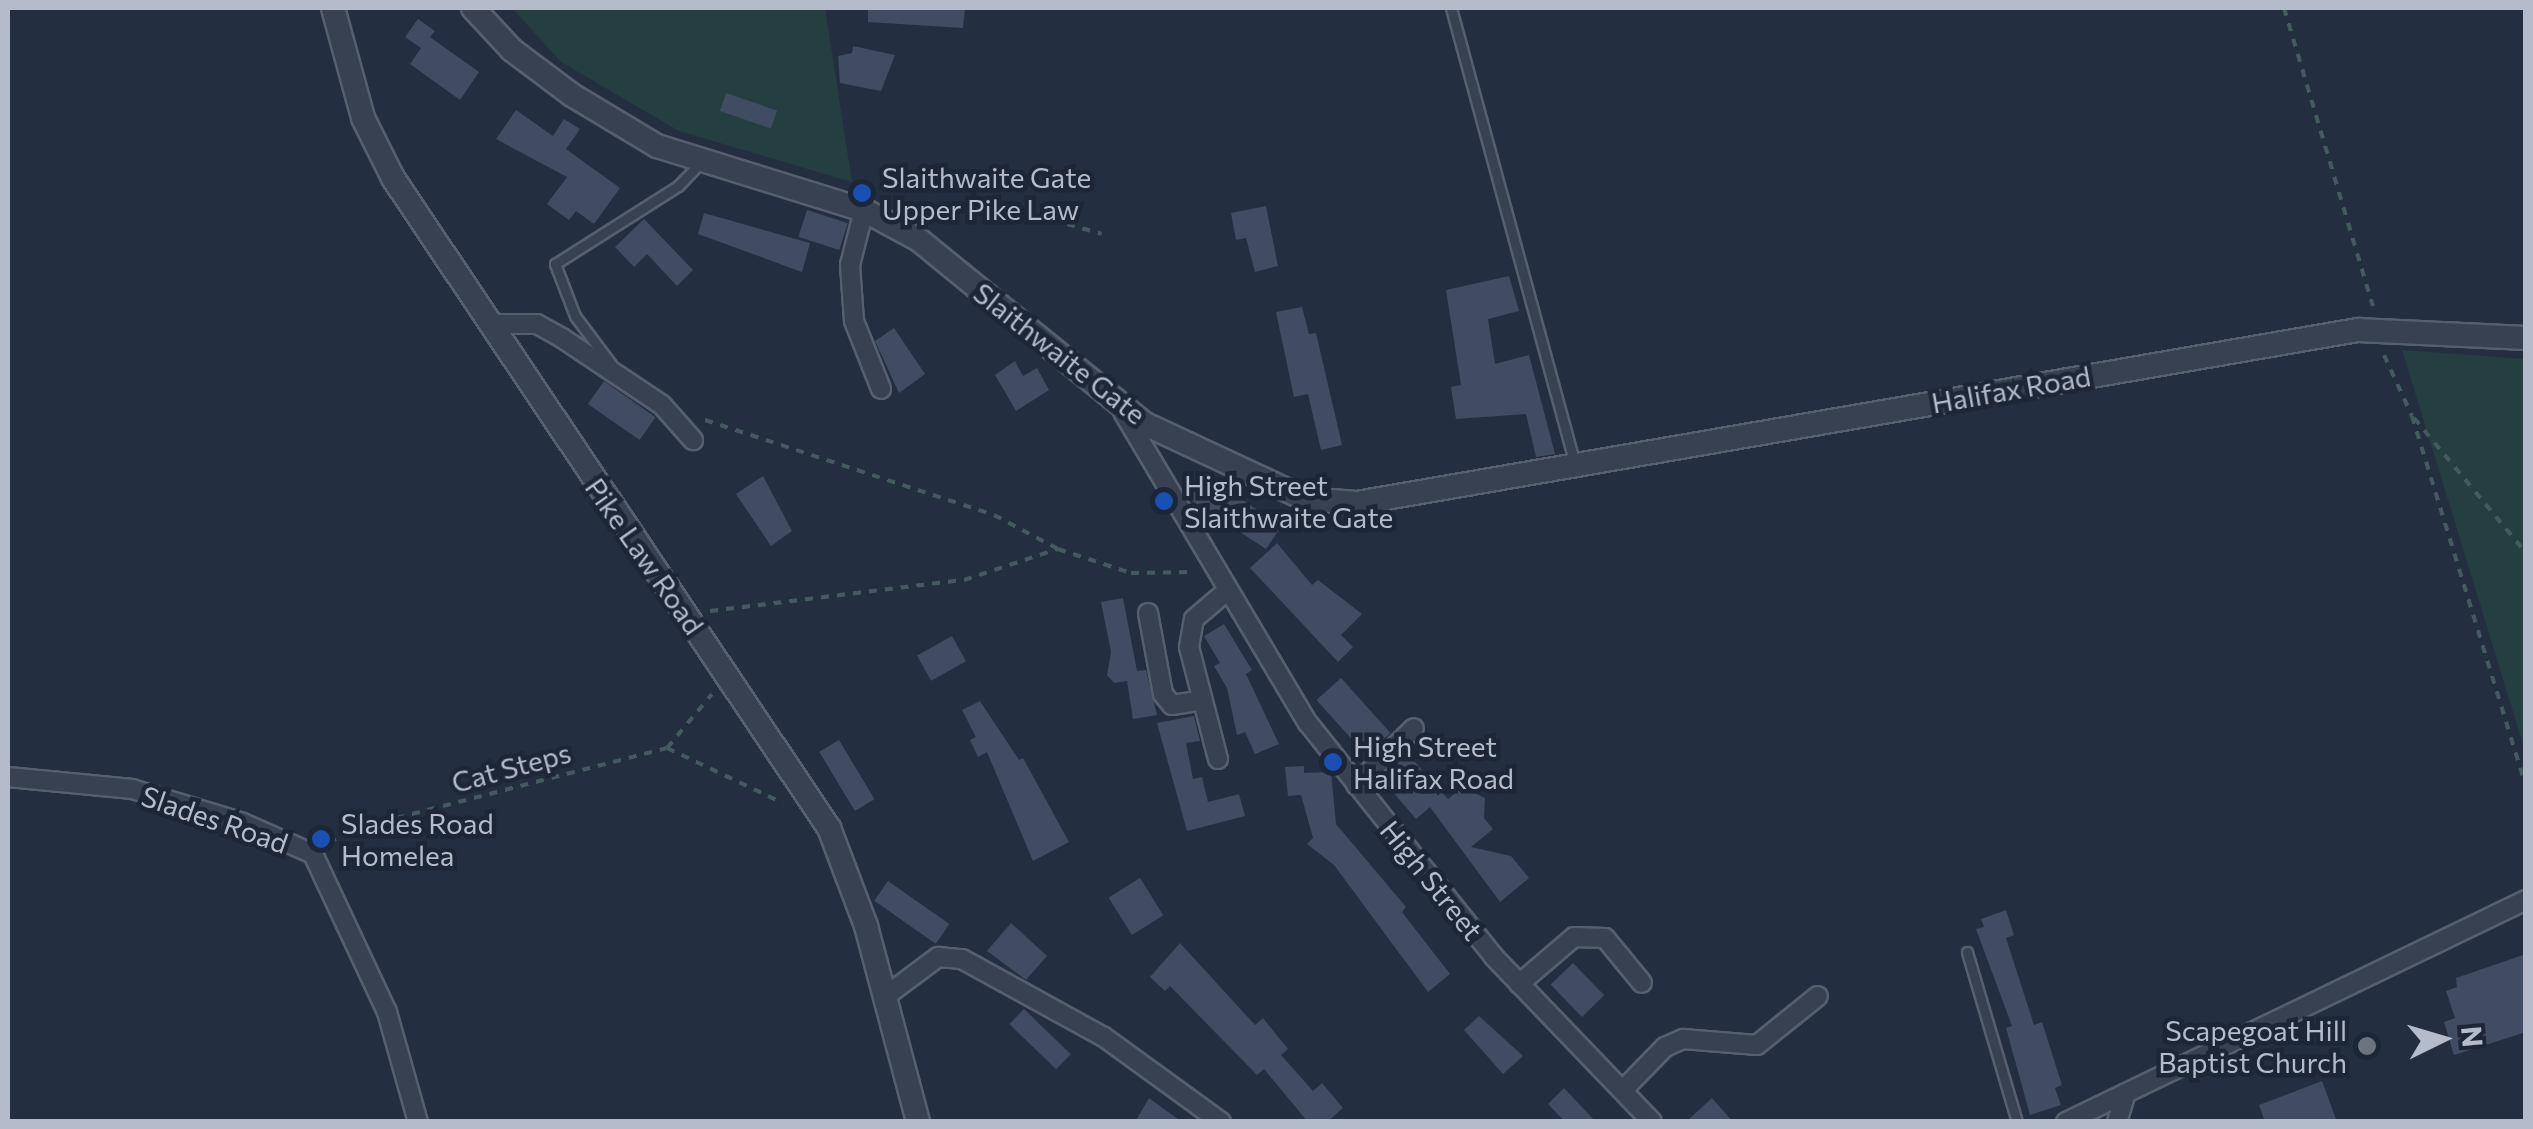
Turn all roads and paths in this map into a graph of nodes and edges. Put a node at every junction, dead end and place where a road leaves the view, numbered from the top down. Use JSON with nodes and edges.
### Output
{"nodes":[{"id":1,"x":333,"y":8,"type":"edge"},
{"id":2,"x":472,"y":8,"type":"edge"},
{"id":3,"x":1450,"y":8,"type":"edge"},
{"id":4,"x":2284,"y":8,"type":"edge"},
{"id":5,"x":702,"y":162,"type":"junction"},
{"id":6,"x":864,"y":210,"type":"junction"},
{"id":7,"x":1067,"y":224,"type":"dead end"},
{"id":8,"x":1102,"y":234,"type":"dead end"},
{"id":9,"x":489,"y":324,"type":"junction"},
{"id":10,"x":2374,"y":330,"type":"junction"},
{"id":11,"x":2526,"y":338,"type":"edge"},
{"id":12,"x":619,"y":375,"type":"junction"},
{"id":13,"x":882,"y":389,"type":"dead end"},
{"id":14,"x":1120,"y":407,"type":"junction"},
{"id":15,"x":2412,"y":416,"type":"junction"},
{"id":16,"x":698,"y":418,"type":"dead end"},
{"id":17,"x":693,"y":440,"type":"dead end"},
{"id":18,"x":1576,"y":468,"type":"junction"},
{"id":19,"x":1500,"y":479,"type":"joint"},
{"id":20,"x":1058,"y":549,"type":"junction"},
{"id":21,"x":2526,"y":552,"type":"edge"},
{"id":22,"x":1218,"y":572,"type":"junction"},
{"id":23,"x":1228,"y":590,"type":"junction"},
{"id":24,"x":1148,"y":613,"type":"dead end"},
{"id":25,"x":685,"y":614,"type":"junction"},
{"id":26,"x":728,"y":676,"type":"junction"},
{"id":27,"x":1202,"y":700,"type":"junction"},
{"id":28,"x":1414,"y":728,"type":"dead end"},
{"id":29,"x":667,"y":748,"type":"junction"},
{"id":30,"x":1218,"y":759,"type":"dead end"},
{"id":31,"x":8,"y":777,"type":"edge"},
{"id":32,"x":1356,"y":785,"type":"junction"},
{"id":33,"x":2526,"y":787,"type":"edge"},
{"id":34,"x":794,"y":809,"type":"dead end"},
{"id":35,"x":313,"y":854,"type":"junction"},
{"id":36,"x":2526,"y":900,"type":"edge"},
{"id":37,"x":1967,"y":952,"type":"dead end"},
{"id":38,"x":1519,"y":984,"type":"junction"},
{"id":39,"x":1642,"y":984,"type":"dead end"},
{"id":40,"x":887,"y":995,"type":"junction"},
{"id":41,"x":1818,"y":996,"type":"dead end"},
{"id":42,"x":1624,"y":1089,"type":"junction"},
{"id":43,"x":2126,"y":1093,"type":"junction"},
{"id":44,"x":418,"y":1122,"type":"edge"},
{"id":45,"x":918,"y":1122,"type":"edge"},
{"id":46,"x":1221,"y":1122,"type":"edge"},
{"id":47,"x":1652,"y":1122,"type":"edge"},
{"id":48,"x":2017,"y":1122,"type":"edge"},
{"id":49,"x":2066,"y":1122,"type":"edge"},
{"id":50,"x":2117,"y":1122,"type":"edge"}],
"edges":[{"from":1,"to":9,"type":"street","name":"Pike Law Road"},
{"from":2,"to":5,"type":"street","name":"Slaithwaite Gate"},
{"from":3,"to":18,"type":"lane"},
{"from":4,"to":10,"type":"path"},
{"from":5,"to":6,"type":"street","name":"Slaithwaite Gate"},
{"from":5,"to":12,"type":"lane"},
{"from":6,"to":13,"type":"street"},
{"from":6,"to":14,"type":"street","name":"Slaithwaite Gate"},
{"from":7,"to":8,"type":"path"},
{"from":9,"to":12,"type":"street"},
{"from":9,"to":25,"type":"street","name":"Pike Law Road"},
{"from":10,"to":11,"type":"street","name":"Halifax Road"},
{"from":10,"to":15,"type":"path"},
{"from":10,"to":18,"type":"street","name":"Halifax Road"},
{"from":12,"to":17,"type":"street"},
{"from":14,"to":19,"type":"street","name":"Slaithwaite Gate"},
{"from":14,"to":22,"type":"street","name":"High Street"},
{"from":15,"to":21,"type":"path"},
{"from":15,"to":33,"type":"path"},
{"from":16,"to":20,"type":"path"},
{"from":18,"to":19,"type":"street","name":"Halifax Road"},
{"from":20,"to":22,"type":"path"},
{"from":20,"to":25,"type":"path"},
{"from":22,"to":23,"type":"street","name":"High Street"},
{"from":23,"to":27,"type":"street"},
{"from":23,"to":32,"type":"street","name":"High Street"},
{"from":24,"to":27,"type":"street"},
{"from":25,"to":26,"type":"street","name":"Pike Law Road"},
{"from":26,"to":29,"type":"path"},
{"from":26,"to":40,"type":"street","name":"Pike Law Road"},
{"from":27,"to":30,"type":"street"},
{"from":28,"to":32,"type":"street"},
{"from":29,"to":34,"type":"path"},
{"from":29,"to":35,"type":"path","name":"Cat Steps"},
{"from":31,"to":35,"type":"street","name":"Slades Road"},
{"from":32,"to":38,"type":"street","name":"High Street"},
{"from":35,"to":44,"type":"street","name":"Slades Road"},
{"from":36,"to":43,"type":"street"},
{"from":37,"to":48,"type":"lane"},
{"from":38,"to":39,"type":"street"},
{"from":38,"to":42,"type":"street","name":"High Street"},
{"from":40,"to":45,"type":"street","name":"Pike Law Road"},
{"from":40,"to":46,"type":"street"},
{"from":41,"to":42,"type":"street"},
{"from":42,"to":47,"type":"street","name":"High Street"},
{"from":43,"to":49,"type":"street"},
{"from":43,"to":50,"type":"street"}]}
